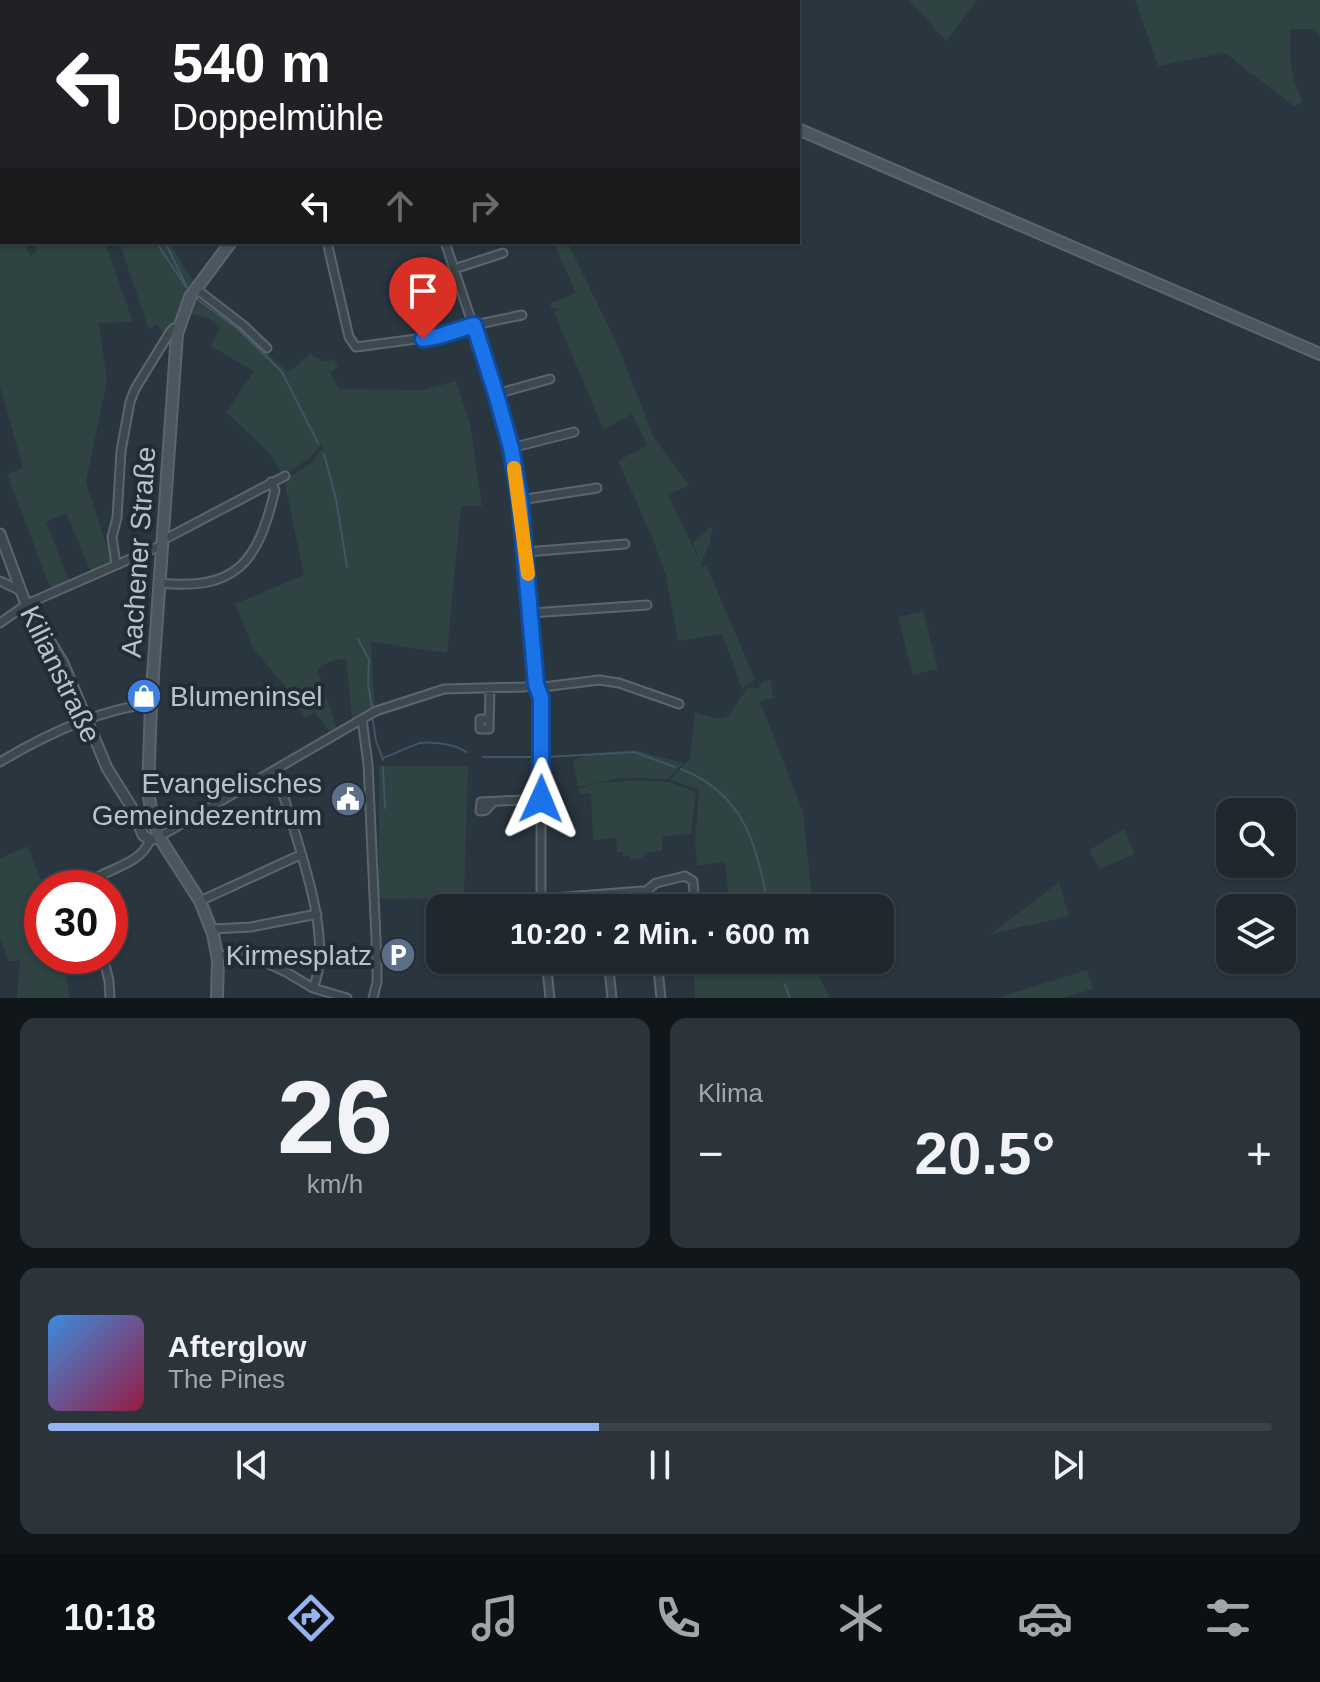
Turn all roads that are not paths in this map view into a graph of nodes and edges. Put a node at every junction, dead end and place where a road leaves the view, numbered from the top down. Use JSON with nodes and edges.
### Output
{"nodes":[{"id":1,"x":800,"y":130,"type":"edge"},
{"id":2,"x":229,"y":244,"type":"edge"},
{"id":3,"x":327,"y":244,"type":"edge"},
{"id":4,"x":446,"y":244,"type":"edge"},
{"id":5,"x":503,"y":253,"type":"dead end"},
{"id":6,"x":454,"y":269,"type":"junction"},
{"id":7,"x":195,"y":288,"type":"junction"},
{"id":8,"x":522,"y":315,"type":"dead end"},
{"id":9,"x":474,"y":325,"type":"junction"},
{"id":10,"x":179,"y":329,"type":"junction"},
{"id":11,"x":267,"y":348,"type":"dead end"},
{"id":12,"x":1320,"y":354,"type":"edge"},
{"id":13,"x":550,"y":379,"type":"dead end"},
{"id":14,"x":496,"y":394,"type":"junction"},
{"id":15,"x":574,"y":432,"type":"dead end"},
{"id":16,"x":511,"y":448,"type":"junction"},
{"id":17,"x":285,"y":476,"type":"dead end"},
{"id":18,"x":271,"y":482,"type":"junction"},
{"id":19,"x":597,"y":488,"type":"dead end"},
{"id":20,"x":520,"y":500,"type":"junction"},
{"id":21,"x":0,"y":534,"type":"edge"},
{"id":22,"x":166,"y":541,"type":"junction"},
{"id":23,"x":625,"y":544,"type":"dead end"},
{"id":24,"x":526,"y":552,"type":"junction"},
{"id":25,"x":116,"y":564,"type":"junction"},
{"id":26,"x":0,"y":581,"type":"edge"},
{"id":27,"x":160,"y":583,"type":"junction"},
{"id":28,"x":21,"y":591,"type":"junction"},
{"id":29,"x":27,"y":604,"type":"junction"},
{"id":30,"x":647,"y":605,"type":"dead end"},
{"id":31,"x":531,"y":613,"type":"junction"},
{"id":32,"x":0,"y":623,"type":"edge"},
{"id":33,"x":536,"y":684,"type":"junction"},
{"id":34,"x":490,"y":688,"type":"junction"},
{"id":35,"x":151,"y":704,"type":"junction"},
{"id":36,"x":679,"y":704,"type":"dead end"},
{"id":37,"x":368,"y":715,"type":"junction"},
{"id":38,"x":489,"y":719,"type":"dead end"},
{"id":39,"x":89,"y":721,"type":"junction"},
{"id":40,"x":0,"y":762,"type":"edge"},
{"id":41,"x":276,"y":770,"type":"junction"},
{"id":42,"x":541,"y":799,"type":"junction"},
{"id":43,"x":493,"y":802,"type":"dead end"},
{"id":44,"x":155,"y":838,"type":"junction"},
{"id":45,"x":300,"y":855,"type":"junction"},
{"id":46,"x":112,"y":870,"type":"edge"},
{"id":47,"x":645,"y":892,"type":"junction"},
{"id":48,"x":540,"y":894,"type":"edge"},
{"id":49,"x":628,"y":894,"type":"edge"},
{"id":50,"x":648,"y":894,"type":"edge"},
{"id":51,"x":694,"y":894,"type":"edge"},
{"id":52,"x":200,"y":901,"type":"junction"},
{"id":53,"x":317,"y":914,"type":"junction"},
{"id":54,"x":212,"y":929,"type":"junction"},
{"id":55,"x":218,"y":955,"type":"junction"},
{"id":56,"x":107,"y":974,"type":"edge"},
{"id":57,"x":547,"y":974,"type":"edge"},
{"id":58,"x":609,"y":974,"type":"edge"},
{"id":59,"x":658,"y":974,"type":"edge"},
{"id":60,"x":313,"y":988,"type":"junction"},
{"id":61,"x":219,"y":994,"type":"edge"},
{"id":62,"x":345,"y":997,"type":"edge"},
{"id":63,"x":110,"y":998,"type":"edge"},
{"id":64,"x":373,"y":998,"type":"edge"},
{"id":65,"x":550,"y":998,"type":"edge"},
{"id":66,"x":612,"y":998,"type":"edge"},
{"id":67,"x":661,"y":998,"type":"edge"}],
"edges":[{"from":1,"to":12,"type":"main road"},
{"from":2,"to":7,"type":"main road","name":"Aachener Straße"},
{"from":3,"to":9,"type":"street"},
{"from":4,"to":6,"type":"street"},
{"from":5,"to":6,"type":"street"},
{"from":6,"to":9,"type":"street"},
{"from":7,"to":10,"type":"main road","name":"Aachener Straße"},
{"from":7,"to":11,"type":"street"},
{"from":8,"to":9,"type":"street"},
{"from":9,"to":14,"type":"street"},
{"from":10,"to":22,"type":"main road","name":"Aachener Straße"},
{"from":10,"to":25,"type":"street"},
{"from":13,"to":14,"type":"street"},
{"from":14,"to":16,"type":"street"},
{"from":15,"to":16,"type":"street"},
{"from":16,"to":20,"type":"street"},
{"from":17,"to":18,"type":"street"},
{"from":18,"to":22,"type":"street"},
{"from":18,"to":27,"type":"street"},
{"from":19,"to":20,"type":"street"},
{"from":20,"to":24,"type":"street"},
{"from":21,"to":28,"type":"street","name":"Kilianstraße"},
{"from":22,"to":25,"type":"street"},
{"from":22,"to":27,"type":"main road","name":"Aachener Straße"},
{"from":23,"to":24,"type":"street"},
{"from":24,"to":31,"type":"street"},
{"from":25,"to":29,"type":"street"},
{"from":26,"to":28,"type":"street"},
{"from":27,"to":35,"type":"main road","name":"Aachener Straße"},
{"from":28,"to":29,"type":"street","name":"Kilianstraße"},
{"from":29,"to":32,"type":"street"},
{"from":29,"to":39,"type":"street","name":"Kilianstraße"},
{"from":30,"to":31,"type":"street"},
{"from":31,"to":33,"type":"street"},
{"from":33,"to":34,"type":"street"},
{"from":33,"to":36,"type":"street"},
{"from":33,"to":42,"type":"street"},
{"from":34,"to":37,"type":"street"},
{"from":34,"to":38,"type":"street"},
{"from":35,"to":39,"type":"street"},
{"from":35,"to":44,"type":"main road","name":"Aachener Straße"},
{"from":37,"to":41,"type":"street"},
{"from":37,"to":64,"type":"street"},
{"from":39,"to":40,"type":"street"},
{"from":39,"to":44,"type":"street","name":"Kilianstraße"},
{"from":41,"to":44,"type":"street"},
{"from":41,"to":45,"type":"street"},
{"from":42,"to":43,"type":"street"},
{"from":42,"to":48,"type":"street"},
{"from":44,"to":46,"type":"street"},
{"from":44,"to":52,"type":"main road","name":"Aachener Straße"},
{"from":45,"to":52,"type":"street"},
{"from":45,"to":53,"type":"street"},
{"from":47,"to":49,"type":"street"},
{"from":47,"to":50,"type":"street"},
{"from":47,"to":51,"type":"street"},
{"from":52,"to":54,"type":"main road","name":"Aachener Straße"},
{"from":53,"to":54,"type":"street"},
{"from":53,"to":60,"type":"street"},
{"from":54,"to":55,"type":"main road","name":"Aachener Straße"},
{"from":55,"to":60,"type":"street"},
{"from":55,"to":61,"type":"main road","name":"Aachener Straße"},
{"from":56,"to":63,"type":"street"},
{"from":57,"to":65,"type":"street"},
{"from":58,"to":66,"type":"street"},
{"from":59,"to":67,"type":"street"},
{"from":60,"to":62,"type":"street"}]}
